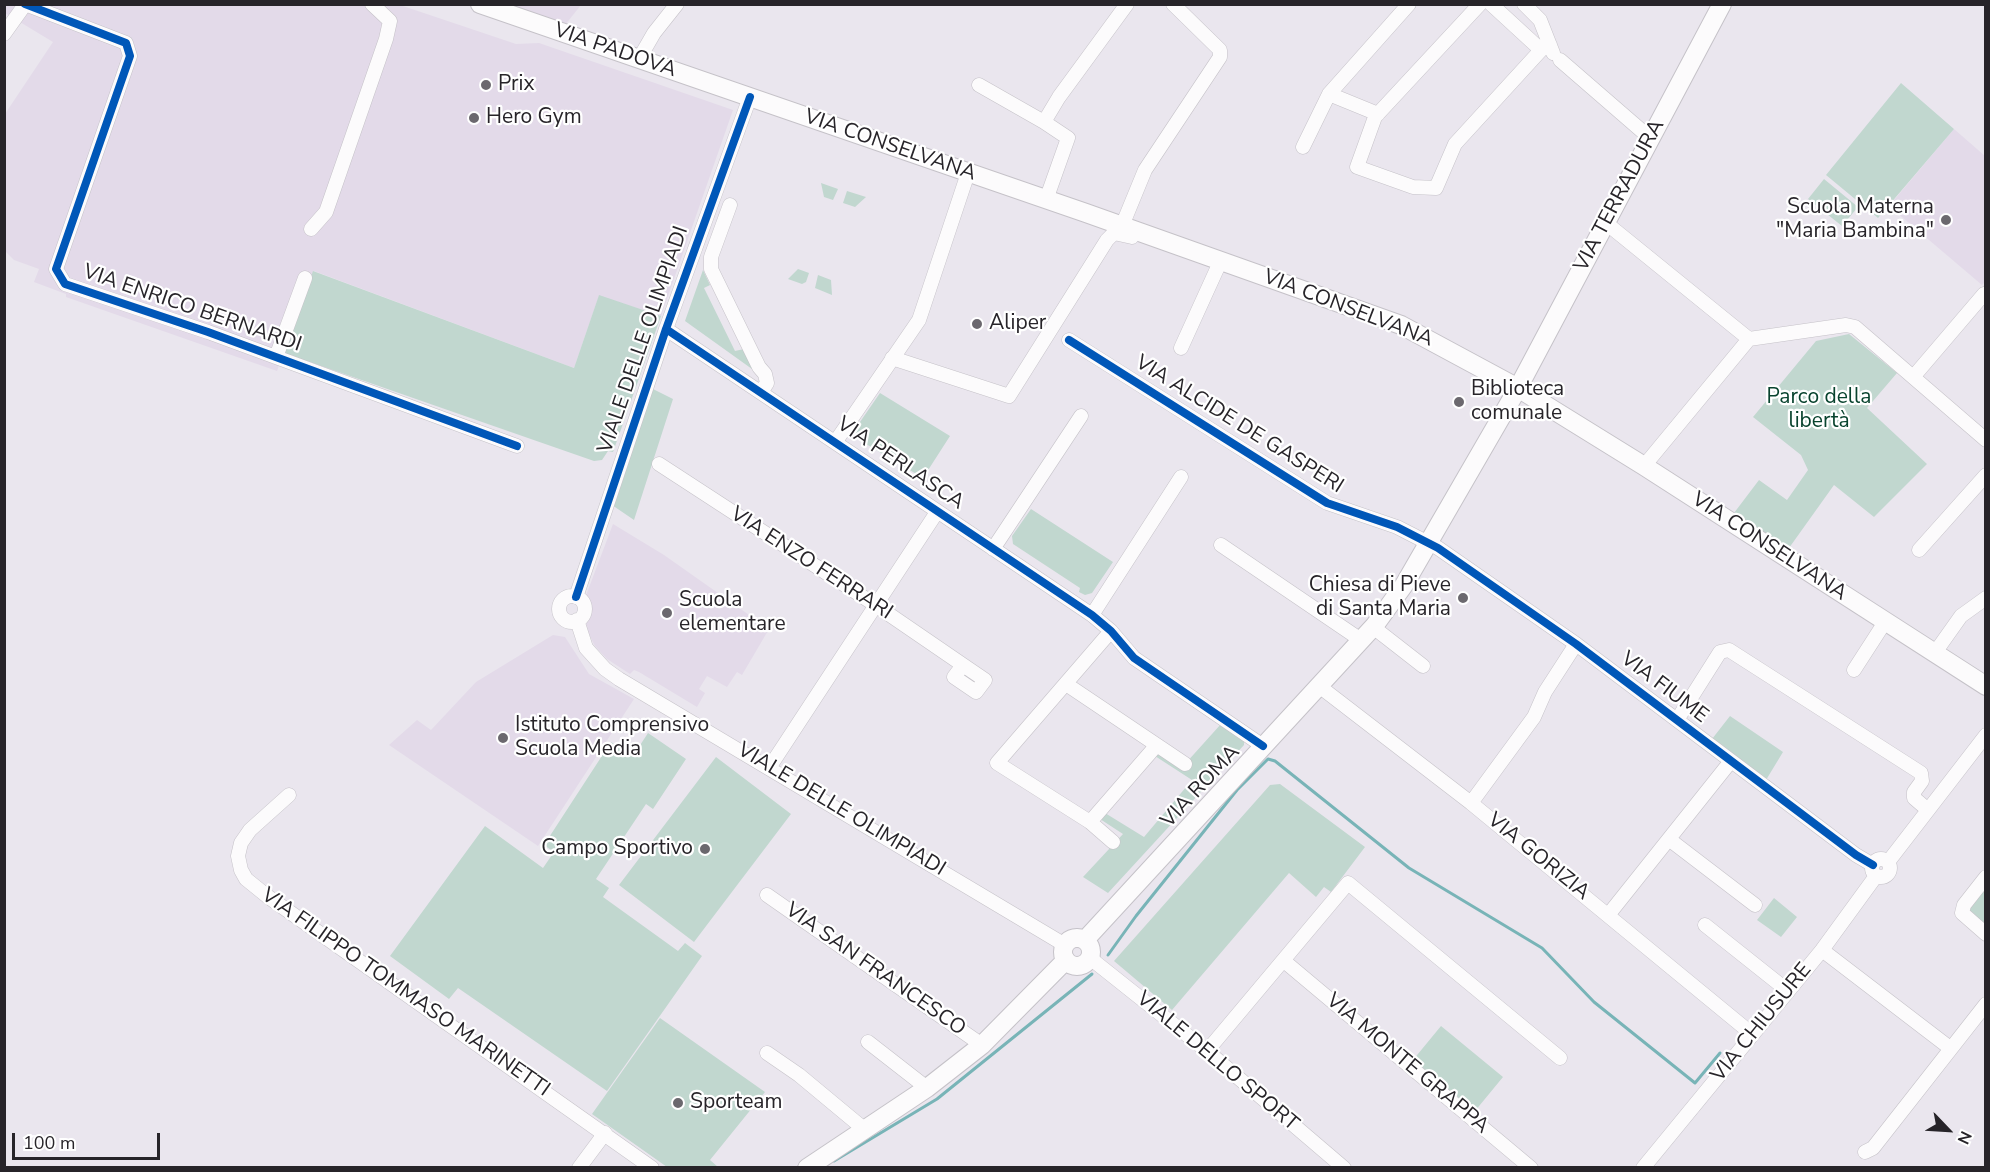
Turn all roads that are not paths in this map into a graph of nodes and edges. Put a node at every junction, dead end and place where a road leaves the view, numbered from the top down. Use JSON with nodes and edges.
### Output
{"nodes":[{"id":1,"x":372,"y":4,"type":"edge"},
{"id":2,"x":480,"y":4,"type":"edge"},
{"id":3,"x":677,"y":4,"type":"edge"},
{"id":4,"x":1127,"y":4,"type":"edge"},
{"id":5,"x":1409,"y":4,"type":"edge"},
{"id":6,"x":1480,"y":4,"type":"edge"},
{"id":7,"x":1491,"y":4,"type":"edge"},
{"id":8,"x":1524,"y":4,"type":"edge"},
{"id":9,"x":1722,"y":4,"type":"edge"},
{"id":10,"x":25,"y":5,"type":"edge"},
{"id":11,"x":1181,"y":7,"type":"edge"},
{"id":12,"x":387,"y":11,"type":"edge"},
{"id":13,"x":4,"y":34,"type":"edge"},
{"id":14,"x":1551,"y":52,"type":"junction"},
{"id":15,"x":639,"y":59,"type":"junction"},
{"id":16,"x":979,"y":85,"type":"dead end"},
{"id":17,"x":1329,"y":94,"type":"junction"},
{"id":18,"x":750,"y":97,"type":"junction"},
{"id":19,"x":1378,"y":114,"type":"junction"},
{"id":20,"x":1044,"y":122,"type":"junction"},
{"id":21,"x":1650,"y":138,"type":"junction"},
{"id":22,"x":1303,"y":147,"type":"dead end"},
{"id":23,"x":968,"y":173,"type":"junction"},
{"id":24,"x":1046,"y":200,"type":"junction"},
{"id":25,"x":730,"y":205,"type":"dead end"},
{"id":26,"x":1606,"y":223,"type":"junction"},
{"id":27,"x":1122,"y":226,"type":"junction"},
{"id":28,"x":311,"y":229,"type":"dead end"},
{"id":29,"x":1152,"y":236,"type":"junction"},
{"id":30,"x":1221,"y":260,"type":"junction"},
{"id":31,"x":305,"y":278,"type":"dead end"},
{"id":32,"x":1984,"y":294,"type":"edge"},
{"id":33,"x":666,"y":329,"type":"junction"},
{"id":34,"x":1749,"y":339,"type":"junction"},
{"id":35,"x":1069,"y":340,"type":"dead end"},
{"id":36,"x":1181,"y":348,"type":"dead end"},
{"id":37,"x":276,"y":357,"type":"junction"},
{"id":38,"x":891,"y":358,"type":"junction"},
{"id":39,"x":1914,"y":376,"type":"junction"},
{"id":40,"x":1518,"y":388,"type":"junction"},
{"id":41,"x":756,"y":389,"type":"junction"},
{"id":42,"x":1081,"y":416,"type":"dead end"},
{"id":43,"x":1986,"y":440,"type":"edge"},
{"id":44,"x":836,"y":441,"type":"junction"},
{"id":45,"x":516,"y":446,"type":"dead end"},
{"id":46,"x":659,"y":464,"type":"dead end"},
{"id":47,"x":1644,"y":466,"type":"junction"},
{"id":48,"x":1986,"y":475,"type":"edge"},
{"id":49,"x":1181,"y":477,"type":"dead end"},
{"id":50,"x":938,"y":512,"type":"junction"},
{"id":51,"x":1430,"y":543,"type":"junction"},
{"id":52,"x":1221,"y":545,"type":"dead end"},
{"id":53,"x":993,"y":549,"type":"junction"},
{"id":54,"x":1918,"y":550,"type":"dead end"},
{"id":55,"x":576,"y":597,"type":"junction"},
{"id":56,"x":1986,"y":598,"type":"edge"},
{"id":57,"x":877,"y":606,"type":"junction"},
{"id":58,"x":1092,"y":615,"type":"junction"},
{"id":59,"x":577,"y":620,"type":"junction"},
{"id":60,"x":1885,"y":622,"type":"junction"},
{"id":61,"x":1111,"y":631,"type":"junction"},
{"id":62,"x":1367,"y":634,"type":"junction"},
{"id":63,"x":1576,"y":644,"type":"junction"},
{"id":64,"x":1934,"y":654,"type":"junction"},
{"id":65,"x":963,"y":665,"type":"dead end"},
{"id":66,"x":1423,"y":666,"type":"dead end"},
{"id":67,"x":1854,"y":670,"type":"dead end"},
{"id":68,"x":1066,"y":684,"type":"junction"},
{"id":69,"x":1320,"y":686,"type":"junction"},
{"id":70,"x":1986,"y":686,"type":"edge"},
{"id":71,"x":1677,"y":720,"type":"junction"},
{"id":72,"x":1986,"y":735,"type":"edge"},
{"id":73,"x":1156,"y":746,"type":"junction"},
{"id":74,"x":1263,"y":746,"type":"junction"},
{"id":75,"x":1731,"y":761,"type":"junction"},
{"id":76,"x":1185,"y":764,"type":"dead end"},
{"id":77,"x":770,"y":768,"type":"junction"},
{"id":78,"x":289,"y":795,"type":"dead end"},
{"id":79,"x":1472,"y":803,"type":"junction"},
{"id":80,"x":1928,"y":810,"type":"junction"},
{"id":81,"x":1090,"y":822,"type":"junction"},
{"id":82,"x":1670,"y":840,"type":"junction"},
{"id":83,"x":1113,"y":842,"type":"dead end"},
{"id":84,"x":1874,"y":870,"type":"junction"},
{"id":85,"x":1986,"y":877,"type":"edge"},
{"id":86,"x":767,"y":895,"type":"dead end"},
{"id":87,"x":1755,"y":905,"type":"dead end"},
{"id":88,"x":1609,"y":914,"type":"junction"},
{"id":89,"x":1705,"y":925,"type":"dead end"},
{"id":90,"x":1986,"y":934,"type":"edge"},
{"id":91,"x":1085,"y":940,"type":"junction"},
{"id":92,"x":1822,"y":950,"type":"junction"},
{"id":93,"x":1066,"y":953,"type":"junction"},
{"id":94,"x":1090,"y":958,"type":"junction"},
{"id":95,"x":1284,"y":961,"type":"junction"},
{"id":96,"x":1788,"y":991,"type":"junction"},
{"id":97,"x":1986,"y":1004,"type":"edge"},
{"id":98,"x":1752,"y":1034,"type":"junction"},
{"id":99,"x":868,"y":1042,"type":"dead end"},
{"id":100,"x":982,"y":1045,"type":"junction"},
{"id":101,"x":1950,"y":1048,"type":"junction"},
{"id":102,"x":1208,"y":1051,"type":"junction"},
{"id":103,"x":767,"y":1053,"type":"dead end"},
{"id":104,"x":1560,"y":1058,"type":"dead end"},
{"id":105,"x":927,"y":1088,"type":"junction"},
{"id":106,"x":864,"y":1129,"type":"junction"},
{"id":107,"x":605,"y":1133,"type":"junction"},
{"id":108,"x":1865,"y":1152,"type":"dead end"},
{"id":109,"x":579,"y":1167,"type":"edge"},
{"id":110,"x":652,"y":1167,"type":"edge"},
{"id":111,"x":807,"y":1167,"type":"edge"},
{"id":112,"x":1344,"y":1167,"type":"edge"},
{"id":113,"x":1531,"y":1167,"type":"edge"},
{"id":114,"x":1643,"y":1167,"type":"edge"}],
"edges":[{"from":1,"to":12,"type":"street"},
{"from":2,"to":15,"type":"main road","name":"VIA PADOVA"},
{"from":3,"to":15,"type":"street"},
{"from":4,"to":20,"type":"street"},
{"from":5,"to":17,"type":"street"},
{"from":6,"to":19,"type":"street"},
{"from":7,"to":14,"type":"street"},
{"from":8,"to":14,"type":"street"},
{"from":9,"to":21,"type":"main road","name":"VIA TERRADURA"},
{"from":10,"to":13,"type":"street"},
{"from":10,"to":37,"type":"street","name":"VIA ENRICO BERNARDI"},
{"from":11,"to":27,"type":"street"},
{"from":12,"to":28,"type":"street"},
{"from":14,"to":19,"type":"street"},
{"from":14,"to":21,"type":"street"},
{"from":15,"to":18,"type":"main road","name":"VIA PADOVA"},
{"from":16,"to":20,"type":"street"},
{"from":17,"to":19,"type":"street"},
{"from":17,"to":22,"type":"street"},
{"from":18,"to":23,"type":"main road","name":"VIA CONSELVANA"},
{"from":18,"to":33,"type":"street","name":"VIALE DELLE OLIMPIADI"},
{"from":20,"to":24,"type":"street"},
{"from":21,"to":26,"type":"main road","name":"VIA TERRADURA"},
{"from":23,"to":24,"type":"main road","name":"VIA CONSELVANA"},
{"from":23,"to":38,"type":"street","name":"VIA PERLASCA"},
{"from":24,"to":27,"type":"main road","name":"VIA CONSELVANA"},
{"from":25,"to":41,"type":"street"},
{"from":26,"to":34,"type":"street"},
{"from":26,"to":40,"type":"main road","name":"VIA TERRADURA"},
{"from":27,"to":29,"type":"main road","name":"VIA CONSELVANA"},
{"from":29,"to":30,"type":"main road","name":"VIA CONSELVANA"},
{"from":29,"to":38,"type":"street"},
{"from":30,"to":36,"type":"street"},
{"from":30,"to":40,"type":"main road","name":"VIA CONSELVANA"},
{"from":31,"to":37,"type":"street","name":"VIA ENRICO BERNARDI"},
{"from":32,"to":39,"type":"street"},
{"from":33,"to":41,"type":"street","name":"VIA PERLASCA"},
{"from":33,"to":55,"type":"street","name":"VIALE DELLE OLIMPIADI"},
{"from":34,"to":39,"type":"street"},
{"from":34,"to":47,"type":"street"},
{"from":35,"to":51,"type":"street","name":"VIA ALCIDE DE GASPERI"},
{"from":37,"to":45,"type":"street","name":"VIA ENRICO BERNARDI"},
{"from":38,"to":44,"type":"street","name":"VIA PERLASCA"},
{"from":39,"to":43,"type":"street"},
{"from":40,"to":47,"type":"main road","name":"VIA CONSELVANA"},
{"from":40,"to":51,"type":"main road","name":"VIA TERRADURA"},
{"from":41,"to":44,"type":"street","name":"VIA PERLASCA"},
{"from":42,"to":53,"type":"street"},
{"from":44,"to":50,"type":"street","name":"VIA PERLASCA"},
{"from":46,"to":57,"type":"street","name":"VIA ENZO FERRARI"},
{"from":47,"to":60,"type":"main road","name":"VIA CONSELVANA"},
{"from":48,"to":54,"type":"street"},
{"from":49,"to":58,"type":"street"},
{"from":50,"to":53,"type":"street","name":"VIA PERLASCA"},
{"from":50,"to":57,"type":"street"},
{"from":51,"to":62,"type":"main road","name":"VIA ROMA"},
{"from":51,"to":63,"type":"street","name":"VIA FIUME"},
{"from":52,"to":62,"type":"street"},
{"from":53,"to":58,"type":"street","name":"VIA PERLASCA"},
{"from":55,"to":59,"type":"street"},
{"from":55,"to":59,"type":"street"},
{"from":56,"to":64,"type":"street"},
{"from":57,"to":65,"type":"street","name":"VIA ENZO FERRARI"},
{"from":57,"to":77,"type":"street"},
{"from":58,"to":61,"type":"street","name":"VIA PERLASCA"},
{"from":59,"to":77,"type":"street","name":"VIALE DELLE OLIMPIADI"},
{"from":60,"to":64,"type":"main road","name":"VIA CONSELVANA"},
{"from":60,"to":67,"type":"street"},
{"from":61,"to":68,"type":"street"},
{"from":61,"to":74,"type":"street","name":"VIA PERLASCA"},
{"from":62,"to":66,"type":"street"},
{"from":62,"to":69,"type":"main road","name":"VIA ROMA"},
{"from":63,"to":71,"type":"street","name":"VIA FIUME"},
{"from":63,"to":79,"type":"street"},
{"from":64,"to":70,"type":"main road","name":"VIA CONSELVANA"},
{"from":68,"to":73,"type":"street"},
{"from":68,"to":81,"type":"street"},
{"from":69,"to":74,"type":"main road","name":"VIA ROMA"},
{"from":69,"to":79,"type":"street","name":"VIA GORIZIA"},
{"from":71,"to":75,"type":"street","name":"VIA FIUME"},
{"from":71,"to":80,"type":"street","name":"VIA FIUME"},
{"from":72,"to":80,"type":"street","name":"VIA CHIUSURE"},
{"from":73,"to":76,"type":"street"},
{"from":73,"to":81,"type":"street"},
{"from":74,"to":91,"type":"main road","name":"VIA ROMA"},
{"from":75,"to":82,"type":"street"},
{"from":75,"to":84,"type":"street","name":"VIA FIUME"},
{"from":77,"to":93,"type":"street","name":"VIALE DELLE OLIMPIADI"},
{"from":78,"to":107,"type":"street","name":"VIA FILIPPO TOMMASO MARINETTI"},
{"from":79,"to":88,"type":"street","name":"VIA GORIZIA"},
{"from":80,"to":84,"type":"street","name":"VIA CHIUSURE"},
{"from":81,"to":83,"type":"street"},
{"from":82,"to":87,"type":"street"},
{"from":82,"to":88,"type":"street"},
{"from":84,"to":92,"type":"street","name":"VIA CHIUSURE"},
{"from":85,"to":90,"type":"street"},
{"from":86,"to":100,"type":"street","name":"VIA SAN FRANCESCO"},
{"from":88,"to":98,"type":"street","name":"VIA GORIZIA"},
{"from":89,"to":96,"type":"street"},
{"from":91,"to":93,"type":"main road"},
{"from":91,"to":94,"type":"main road"},
{"from":92,"to":96,"type":"street","name":"VIA CHIUSURE"},
{"from":92,"to":101,"type":"street"},
{"from":93,"to":94,"type":"main road"},
{"from":93,"to":100,"type":"main road"},
{"from":94,"to":102,"type":"street","name":"VIALE DELLO SPORT"},
{"from":95,"to":102,"type":"street"},
{"from":95,"to":104,"type":"street"},
{"from":95,"to":113,"type":"street","name":"VIA MONTE GRAPPA"},
{"from":96,"to":98,"type":"street","name":"VIA CHIUSURE"},
{"from":97,"to":101,"type":"street"},
{"from":98,"to":114,"type":"street","name":"VIA CHIUSURE"},
{"from":99,"to":105,"type":"street"},
{"from":100,"to":105,"type":"main road"},
{"from":101,"to":108,"type":"street"},
{"from":102,"to":112,"type":"street","name":"VIALE DELLO SPORT"},
{"from":103,"to":106,"type":"street"},
{"from":105,"to":106,"type":"main road"},
{"from":106,"to":111,"type":"main road"},
{"from":107,"to":109,"type":"street"},
{"from":107,"to":110,"type":"street","name":"VIA FILIPPO TOMMASO MARINETTI"}]}
